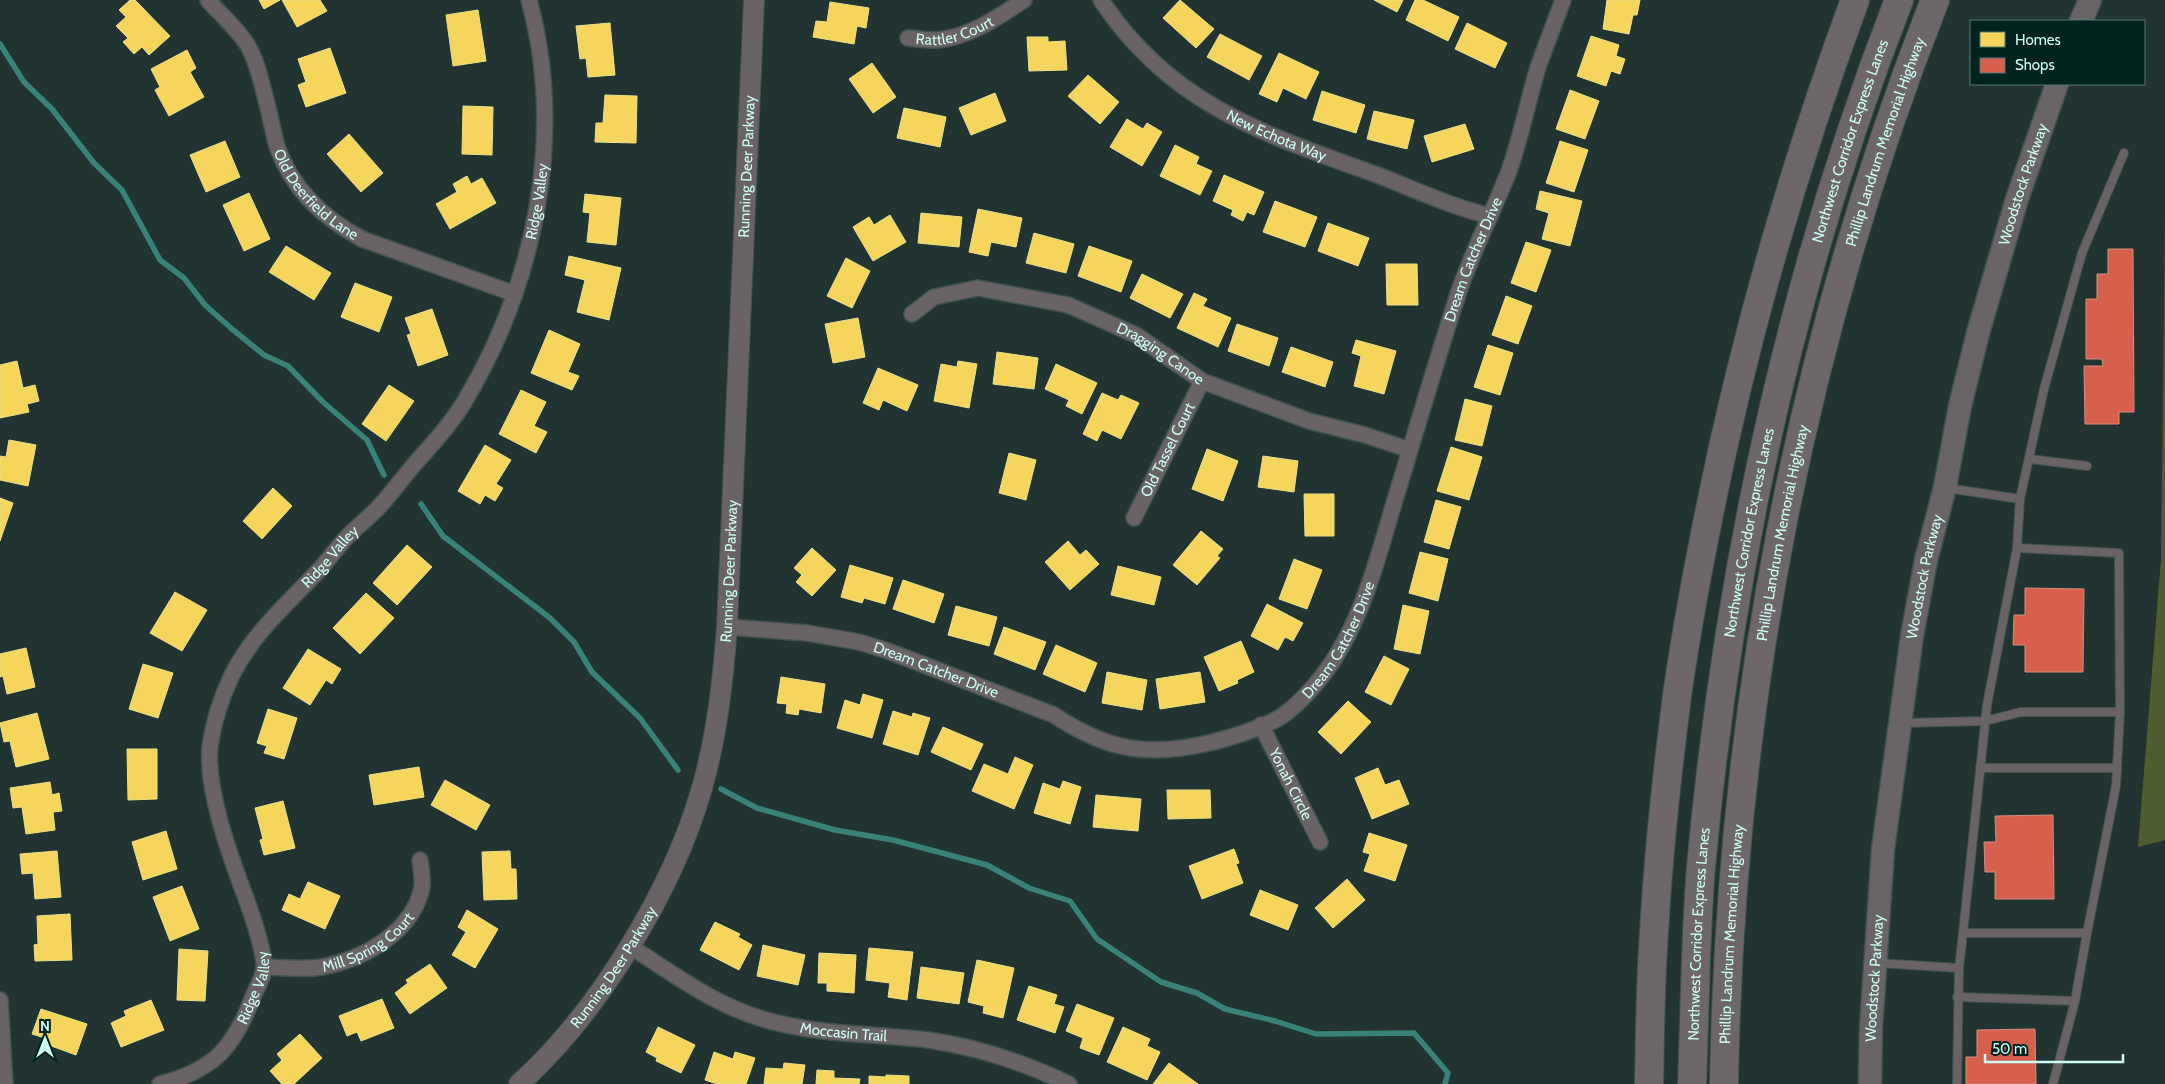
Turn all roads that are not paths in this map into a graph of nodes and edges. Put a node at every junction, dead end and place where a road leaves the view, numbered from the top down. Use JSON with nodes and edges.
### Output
{"nodes":[{"id":1,"x":208,"y":0,"type":"edge"},
{"id":2,"x":529,"y":0,"type":"edge"},
{"id":3,"x":754,"y":0,"type":"edge"},
{"id":4,"x":1024,"y":0,"type":"edge"},
{"id":5,"x":1101,"y":0,"type":"edge"},
{"id":6,"x":1563,"y":0,"type":"edge"},
{"id":7,"x":1855,"y":0,"type":"edge"},
{"id":8,"x":1899,"y":0,"type":"edge"},
{"id":9,"x":1935,"y":0,"type":"edge"},
{"id":10,"x":2090,"y":0,"type":"edge"},
{"id":11,"x":2081,"y":20,"type":"edge"},
{"id":12,"x":908,"y":38,"type":"dead end"},
{"id":13,"x":2057,"y":85,"type":"edge"},
{"id":14,"x":2124,"y":153,"type":"dead end"},
{"id":15,"x":1490,"y":216,"type":"junction"},
{"id":16,"x":515,"y":294,"type":"junction"},
{"id":17,"x":912,"y":314,"type":"dead end"},
{"id":18,"x":1202,"y":381,"type":"junction"},
{"id":19,"x":1410,"y":450,"type":"junction"},
{"id":20,"x":2030,"y":459,"type":"junction"},
{"id":21,"x":2086,"y":466,"type":"dead end"},
{"id":22,"x":1945,"y":487,"type":"junction"},
{"id":23,"x":2020,"y":499,"type":"junction"},
{"id":24,"x":1134,"y":518,"type":"dead end"},
{"id":25,"x":2017,"y":548,"type":"junction"},
{"id":26,"x":727,"y":627,"type":"junction"},
{"id":27,"x":2120,"y":712,"type":"junction"},
{"id":28,"x":1985,"y":722,"type":"junction"},
{"id":29,"x":1901,"y":723,"type":"junction"},
{"id":30,"x":1261,"y":725,"type":"junction"},
{"id":31,"x":1980,"y":768,"type":"junction"},
{"id":32,"x":2117,"y":768,"type":"junction"},
{"id":33,"x":1320,"y":842,"type":"dead end"},
{"id":34,"x":420,"y":860,"type":"dead end"},
{"id":35,"x":1963,"y":933,"type":"junction"},
{"id":36,"x":2087,"y":933,"type":"junction"},
{"id":37,"x":630,"y":946,"type":"junction"},
{"id":38,"x":1877,"y":963,"type":"junction"},
{"id":39,"x":265,"y":967,"type":"junction"},
{"id":40,"x":1959,"y":968,"type":"junction"},
{"id":41,"x":1957,"y":997,"type":"junction"},
{"id":42,"x":0,"y":1000,"type":"edge"},
{"id":43,"x":2075,"y":1001,"type":"junction"},
{"id":44,"x":5,"y":1084,"type":"edge"},
{"id":45,"x":160,"y":1084,"type":"edge"},
{"id":46,"x":519,"y":1084,"type":"edge"},
{"id":47,"x":1069,"y":1084,"type":"edge"},
{"id":48,"x":1649,"y":1084,"type":"edge"},
{"id":49,"x":1692,"y":1084,"type":"edge"},
{"id":50,"x":1724,"y":1084,"type":"edge"},
{"id":51,"x":1870,"y":1084,"type":"edge"},
{"id":52,"x":1957,"y":1084,"type":"edge"},
{"id":53,"x":2053,"y":1084,"type":"edge"}],
"edges":[{"from":1,"to":16,"type":"street","name":"Old Deerfield Lane"},
{"from":2,"to":16,"type":"street","name":"Ridge Valley"},
{"from":3,"to":26,"type":"street","name":"Running Deer Parkway"},
{"from":4,"to":12,"type":"street","name":"Rattler Court"},
{"from":5,"to":15,"type":"street","name":"New Echota Way"},
{"from":6,"to":15,"type":"street","name":"Dream Catcher Drive"},
{"from":7,"to":48,"type":"highway"},
{"from":8,"to":49,"type":"highway","name":"Northwest Corridor Express Lanes"},
{"from":9,"to":50,"type":"highway","name":"Phillip Landrum Memorial Highway"},
{"from":10,"to":11,"type":"main road"},
{"from":13,"to":22,"type":"main road","name":"Woodstock Parkway"},
{"from":14,"to":20,"type":"lane"},
{"from":15,"to":19,"type":"street","name":"Dream Catcher Drive"},
{"from":16,"to":39,"type":"street","name":"Ridge Valley"},
{"from":17,"to":18,"type":"street","name":"Dragging Canoe"},
{"from":18,"to":19,"type":"street","name":"Dragging Canoe"},
{"from":18,"to":24,"type":"street","name":"Old Tassel Court"},
{"from":19,"to":30,"type":"street","name":"Dream Catcher Drive"},
{"from":20,"to":21,"type":"lane"},
{"from":20,"to":23,"type":"lane"},
{"from":22,"to":23,"type":"lane"},
{"from":22,"to":29,"type":"main road","name":"Woodstock Parkway"},
{"from":23,"to":25,"type":"lane"},
{"from":25,"to":27,"type":"lane"},
{"from":25,"to":28,"type":"lane"},
{"from":26,"to":30,"type":"street","name":"Dream Catcher Drive"},
{"from":26,"to":37,"type":"street","name":"Running Deer Parkway"},
{"from":27,"to":28,"type":"lane"},
{"from":27,"to":32,"type":"lane"},
{"from":28,"to":29,"type":"lane"},
{"from":28,"to":31,"type":"lane"},
{"from":29,"to":38,"type":"main road","name":"Woodstock Parkway"},
{"from":30,"to":33,"type":"street","name":"Yonah Circle"},
{"from":31,"to":32,"type":"lane"},
{"from":31,"to":35,"type":"lane"},
{"from":32,"to":36,"type":"lane"},
{"from":34,"to":39,"type":"street","name":"Mill Spring Court"},
{"from":35,"to":36,"type":"lane"},
{"from":35,"to":40,"type":"lane"},
{"from":36,"to":43,"type":"lane"},
{"from":37,"to":46,"type":"street","name":"Running Deer Parkway"},
{"from":37,"to":47,"type":"street","name":"Moccasin Trail"},
{"from":38,"to":40,"type":"lane"},
{"from":38,"to":51,"type":"main road","name":"Woodstock Parkway"},
{"from":39,"to":45,"type":"street","name":"Ridge Valley"},
{"from":40,"to":41,"type":"lane"},
{"from":41,"to":43,"type":"lane"},
{"from":41,"to":52,"type":"lane"},
{"from":42,"to":44,"type":"street"},
{"from":43,"to":53,"type":"lane"}]}
